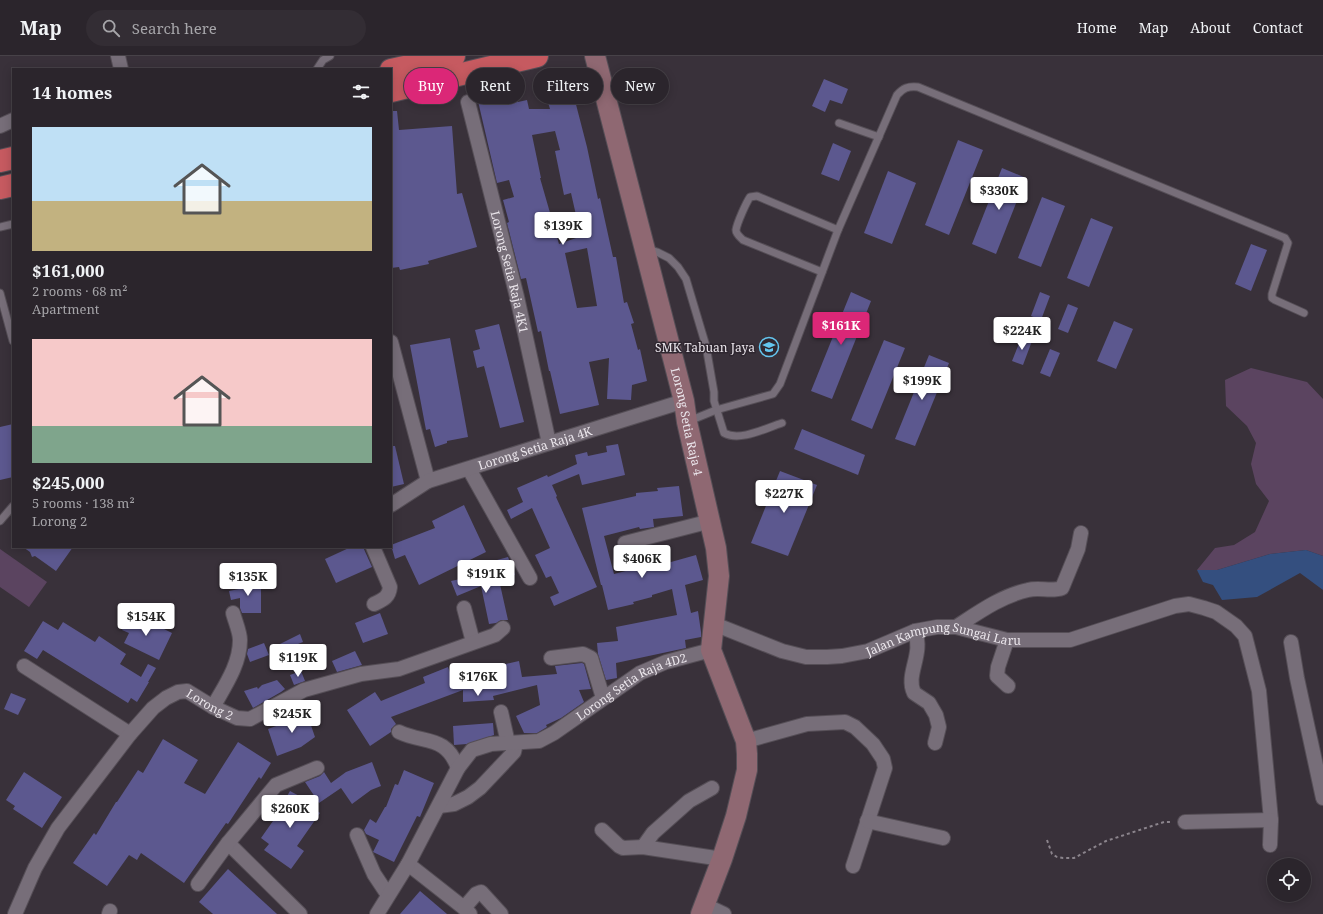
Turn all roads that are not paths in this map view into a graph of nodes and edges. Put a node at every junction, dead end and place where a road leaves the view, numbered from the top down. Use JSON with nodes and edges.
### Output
{"nodes":[{"id":1,"x":118,"y":56,"type":"edge"},
{"id":2,"x":330,"y":56,"type":"edge"},
{"id":3,"x":454,"y":56,"type":"edge"},
{"id":4,"x":537,"y":56,"type":"edge"},
{"id":5,"x":595,"y":56,"type":"edge"},
{"id":6,"x":121,"y":68,"type":"edge"},
{"id":7,"x":317,"y":68,"type":"edge"},
{"id":8,"x":392,"y":70,"type":"edge"},
{"id":9,"x":392,"y":91,"type":"edge"},
{"id":10,"x":469,"y":104,"type":"edge"},
{"id":11,"x":12,"y":120,"type":"edge"},
{"id":12,"x":839,"y":123,"type":"dead end"},
{"id":13,"x":0,"y":126,"type":"edge"},
{"id":14,"x":879,"y":137,"type":"junction"},
{"id":15,"x":12,"y":158,"type":"edge"},
{"id":16,"x":0,"y":161,"type":"edge"},
{"id":17,"x":12,"y":185,"type":"edge"},
{"id":18,"x":0,"y":188,"type":"edge"},
{"id":19,"x":12,"y":224,"type":"edge"},
{"id":20,"x":0,"y":227,"type":"edge"},
{"id":21,"x":838,"y":230,"type":"junction"},
{"id":22,"x":644,"y":248,"type":"junction"},
{"id":23,"x":822,"y":272,"type":"junction"},
{"id":24,"x":0,"y":293,"type":"edge"},
{"id":25,"x":1304,"y":313,"type":"dead end"},
{"id":26,"x":12,"y":337,"type":"edge"},
{"id":27,"x":392,"y":346,"type":"edge"},
{"id":28,"x":684,"y":401,"type":"junction"},
{"id":29,"x":716,"y":410,"type":"junction"},
{"id":30,"x":687,"y":422,"type":"junction"},
{"id":31,"x":782,"y":423,"type":"dead end"},
{"id":32,"x":549,"y":443,"type":"junction"},
{"id":33,"x":469,"y":469,"type":"junction"},
{"id":34,"x":428,"y":481,"type":"junction"},
{"id":35,"x":392,"y":504,"type":"edge"},
{"id":36,"x":12,"y":509,"type":"edge"},
{"id":37,"x":0,"y":521,"type":"edge"},
{"id":38,"x":711,"y":521,"type":"junction"},
{"id":39,"x":1081,"y":533,"type":"dead end"},
{"id":40,"x":625,"y":543,"type":"dead end"},
{"id":41,"x":373,"y":548,"type":"edge"},
{"id":42,"x":530,"y":578,"type":"dead end"},
{"id":43,"x":374,"y":604,"type":"dead end"},
{"id":44,"x":464,"y":608,"type":"dead end"},
{"id":45,"x":233,"y":613,"type":"dead end"},
{"id":46,"x":714,"y":624,"type":"junction"},
{"id":47,"x":956,"y":627,"type":"junction"},
{"id":48,"x":503,"y":628,"type":"dead end"},
{"id":49,"x":915,"y":631,"type":"junction"},
{"id":50,"x":1006,"y":640,"type":"junction"},
{"id":51,"x":473,"y":642,"type":"junction"},
{"id":52,"x":1291,"y":642,"type":"dead end"},
{"id":53,"x":711,"y":650,"type":"junction"},
{"id":54,"x":551,"y":658,"type":"dead end"},
{"id":55,"x":24,"y":666,"type":"dead end"},
{"id":56,"x":1008,"y":686,"type":"dead end"},
{"id":57,"x":603,"y":698,"type":"junction"},
{"id":58,"x":213,"y":707,"type":"junction"},
{"id":59,"x":501,"y":712,"type":"dead end"},
{"id":60,"x":399,"y":732,"type":"dead end"},
{"id":61,"x":130,"y":734,"type":"junction"},
{"id":62,"x":746,"y":741,"type":"junction"},
{"id":63,"x":935,"y":742,"type":"dead end"},
{"id":64,"x":512,"y":743,"type":"junction"},
{"id":65,"x":317,"y":768,"type":"dead end"},
{"id":66,"x":458,"y":768,"type":"junction"},
{"id":67,"x":712,"y":788,"type":"dead end"},
{"id":68,"x":1323,"y":798,"type":"edge"},
{"id":69,"x":438,"y":806,"type":"junction"},
{"id":70,"x":1272,"y":820,"type":"junction"},
{"id":71,"x":868,"y":821,"type":"junction"},
{"id":72,"x":1185,"y":822,"type":"road end"},
{"id":73,"x":602,"y":830,"type":"dead end"},
{"id":74,"x":357,"y":835,"type":"dead end"},
{"id":75,"x":943,"y":838,"type":"dead end"},
{"id":76,"x":228,"y":843,"type":"junction"},
{"id":77,"x":1270,"y":845,"type":"dead end"},
{"id":78,"x":643,"y":848,"type":"junction"},
{"id":79,"x":722,"y":859,"type":"junction"},
{"id":80,"x":408,"y":864,"type":"junction"},
{"id":81,"x":853,"y":866,"type":"dead end"},
{"id":82,"x":198,"y":884,"type":"dead end"},
{"id":83,"x":388,"y":895,"type":"junction"},
{"id":84,"x":703,"y":909,"type":"edge"},
{"id":85,"x":467,"y":911,"type":"edge"},
{"id":86,"x":15,"y":914,"type":"edge"},
{"id":87,"x":300,"y":914,"type":"edge"},
{"id":88,"x":377,"y":914,"type":"edge"},
{"id":89,"x":501,"y":914,"type":"edge"},
{"id":90,"x":724,"y":914,"type":"edge"}],
"edges":[{"from":1,"to":6,"type":"street"},
{"from":2,"to":7,"type":"lane"},
{"from":3,"to":8,"type":"highway"},
{"from":4,"to":9,"type":"highway"},
{"from":5,"to":22,"type":"street","name":"Lorong Setia Raja 4"},
{"from":10,"to":32,"type":"street","name":"Lorong Setia Raja 4K1"},
{"from":11,"to":13,"type":"street"},
{"from":12,"to":14,"type":"lane"},
{"from":14,"to":21,"type":"lane"},
{"from":14,"to":25,"type":"lane"},
{"from":15,"to":16,"type":"highway"},
{"from":17,"to":18,"type":"highway"},
{"from":19,"to":20,"type":"lane"},
{"from":21,"to":23,"type":"lane"},
{"from":21,"to":23,"type":"lane"},
{"from":22,"to":28,"type":"street","name":"Lorong Setia Raja 4"},
{"from":22,"to":29,"type":"lane"},
{"from":23,"to":29,"type":"lane"},
{"from":24,"to":26,"type":"lane"},
{"from":27,"to":34,"type":"street"},
{"from":28,"to":30,"type":"street","name":"Lorong Setia Raja 4"},
{"from":28,"to":32,"type":"street","name":"Lorong Setia Raja 4K"},
{"from":29,"to":30,"type":"lane"},
{"from":29,"to":31,"type":"lane"},
{"from":30,"to":38,"type":"street","name":"Lorong Setia Raja 4"},
{"from":32,"to":33,"type":"street","name":"Lorong Setia Raja 4K"},
{"from":33,"to":34,"type":"street","name":"Lorong Setia Raja 4K"},
{"from":33,"to":42,"type":"street"},
{"from":34,"to":35,"type":"street","name":"Lorong Setia Raja 4K"},
{"from":36,"to":37,"type":"lane"},
{"from":38,"to":40,"type":"street"},
{"from":38,"to":46,"type":"street","name":"Lorong Setia Raja 4"},
{"from":39,"to":47,"type":"street"},
{"from":41,"to":43,"type":"street"},
{"from":44,"to":51,"type":"street"},
{"from":45,"to":58,"type":"street"},
{"from":46,"to":49,"type":"street","name":"Jalan Kampung Sungai Laru"},
{"from":46,"to":53,"type":"street","name":"Lorong Setia Raja 4"},
{"from":47,"to":49,"type":"street","name":"Jalan Kampung Sungai Laru"},
{"from":47,"to":50,"type":"street","name":"Jalan Kampung Sungai Laru"},
{"from":48,"to":51,"type":"street","name":"Lorong 2"},
{"from":49,"to":63,"type":"street"},
{"from":50,"to":56,"type":"street"},
{"from":50,"to":70,"type":"street","name":"Jalan Kampung Sungai Laru"},
{"from":51,"to":58,"type":"street","name":"Lorong 2"},
{"from":52,"to":68,"type":"street"},
{"from":53,"to":57,"type":"street","name":"Lorong Setia Raja 4D2"},
{"from":53,"to":62,"type":"street"},
{"from":54,"to":57,"type":"street"},
{"from":55,"to":61,"type":"street"},
{"from":57,"to":64,"type":"street","name":"Lorong Setia Raja 4D2"},
{"from":58,"to":61,"type":"street","name":"Lorong 2"},
{"from":59,"to":64,"type":"street"},
{"from":60,"to":66,"type":"street"},
{"from":61,"to":86,"type":"street","name":"Lorong 2"},
{"from":62,"to":71,"type":"street"},
{"from":62,"to":79,"type":"street"},
{"from":64,"to":66,"type":"street","name":"Lorong Setia Raja 4D2"},
{"from":64,"to":69,"type":"street"},
{"from":65,"to":76,"type":"street"},
{"from":66,"to":69,"type":"street","name":"Lorong Setia Raja 4D2"},
{"from":67,"to":78,"type":"street"},
{"from":69,"to":80,"type":"street","name":"Lorong Setia Raja 4D2"},
{"from":70,"to":72,"type":"street"},
{"from":70,"to":77,"type":"street","name":"Jalan Kampung Sungai Laru"},
{"from":71,"to":75,"type":"street"},
{"from":71,"to":81,"type":"street"},
{"from":73,"to":78,"type":"street"},
{"from":74,"to":83,"type":"street"},
{"from":76,"to":82,"type":"street"},
{"from":76,"to":87,"type":"street"},
{"from":78,"to":79,"type":"street"},
{"from":79,"to":84,"type":"street"},
{"from":80,"to":83,"type":"street","name":"Lorong Setia Raja 4D2"},
{"from":80,"to":85,"type":"street"},
{"from":83,"to":88,"type":"street","name":"Lorong Setia Raja 4D2"},
{"from":84,"to":90,"type":"street"},
{"from":85,"to":89,"type":"street"}]}
